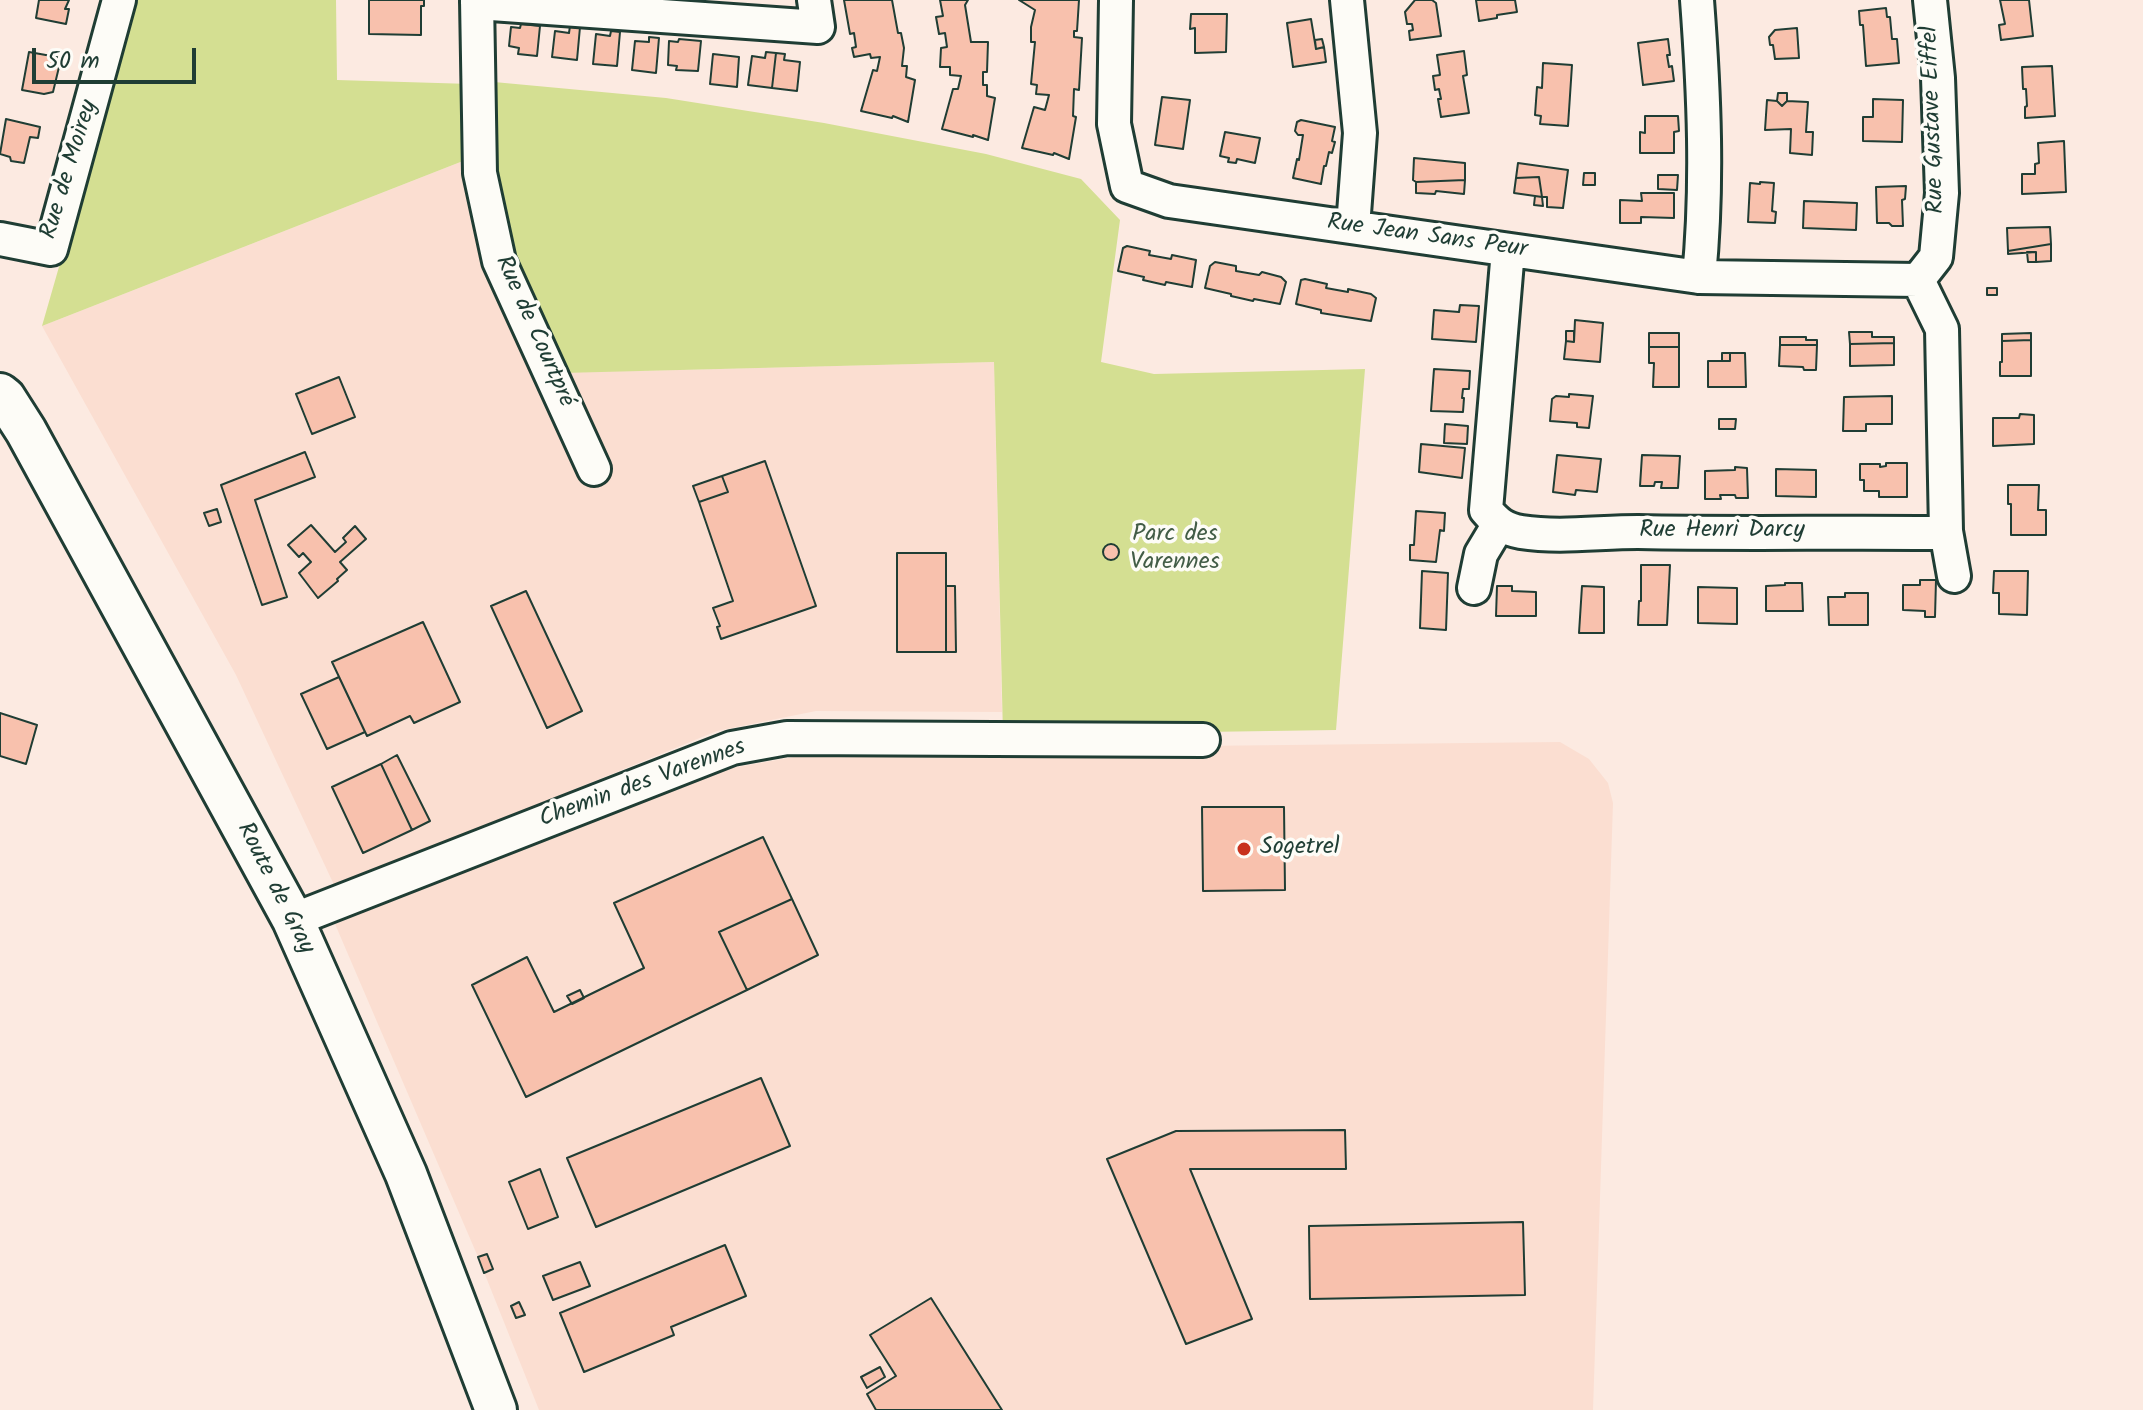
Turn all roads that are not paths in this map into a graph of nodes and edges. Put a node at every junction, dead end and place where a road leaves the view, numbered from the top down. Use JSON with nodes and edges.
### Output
{"nodes":[{"id":1,"x":119,"y":0,"type":"edge"},
{"id":2,"x":814,"y":0,"type":"edge"},
{"id":3,"x":1116,"y":0,"type":"edge"},
{"id":4,"x":1347,"y":0,"type":"edge"},
{"id":5,"x":1697,"y":0,"type":"edge"},
{"id":6,"x":1930,"y":0,"type":"edge"},
{"id":7,"x":477,"y":1,"type":"edge"},
{"id":8,"x":587,"y":5,"type":"edge"},
{"id":9,"x":1353,"y":227,"type":"junction"},
{"id":10,"x":0,"y":239,"type":"edge"},
{"id":11,"x":1508,"y":250,"type":"junction"},
{"id":12,"x":1699,"y":277,"type":"junction"},
{"id":13,"x":1918,"y":280,"type":"junction"},
{"id":14,"x":0,"y":394,"type":"edge"},
{"id":15,"x":594,"y":469,"type":"dead end"},
{"id":16,"x":1499,"y":524,"type":"junction"},
{"id":17,"x":1946,"y":531,"type":"junction"},
{"id":18,"x":1954,"y":576,"type":"dead end"},
{"id":19,"x":1474,"y":588,"type":"dead end"},
{"id":20,"x":1203,"y":740,"type":"dead end"},
{"id":21,"x":293,"y":920,"type":"junction"},
{"id":22,"x":496,"y":1410,"type":"edge"}],
"edges":[{"from":1,"to":10,"type":"street","name":"Rue de Moirey"},
{"from":2,"to":8,"type":"street"},
{"from":3,"to":9,"type":"street","name":"Rue Jean Sans Peur"},
{"from":4,"to":9,"type":"street"},
{"from":5,"to":12,"type":"street"},
{"from":6,"to":13,"type":"street","name":"Rue Gustave Eiffel"},
{"from":7,"to":8,"type":"street"},
{"from":7,"to":15,"type":"street","name":"Rue de Courtpré"},
{"from":9,"to":11,"type":"street","name":"Rue Jean Sans Peur"},
{"from":11,"to":12,"type":"street","name":"Rue Jean Sans Peur"},
{"from":11,"to":16,"type":"street"},
{"from":12,"to":13,"type":"street","name":"Rue Jean Sans Peur"},
{"from":13,"to":17,"type":"street"},
{"from":14,"to":21,"type":"main road","name":"Route de Gray"},
{"from":16,"to":17,"type":"street","name":"Rue Henri Darcy"},
{"from":16,"to":19,"type":"street"},
{"from":17,"to":18,"type":"street"},
{"from":20,"to":21,"type":"street","name":"Chemin des Varennes"},
{"from":21,"to":22,"type":"main road","name":"Route de Gray"}]}
